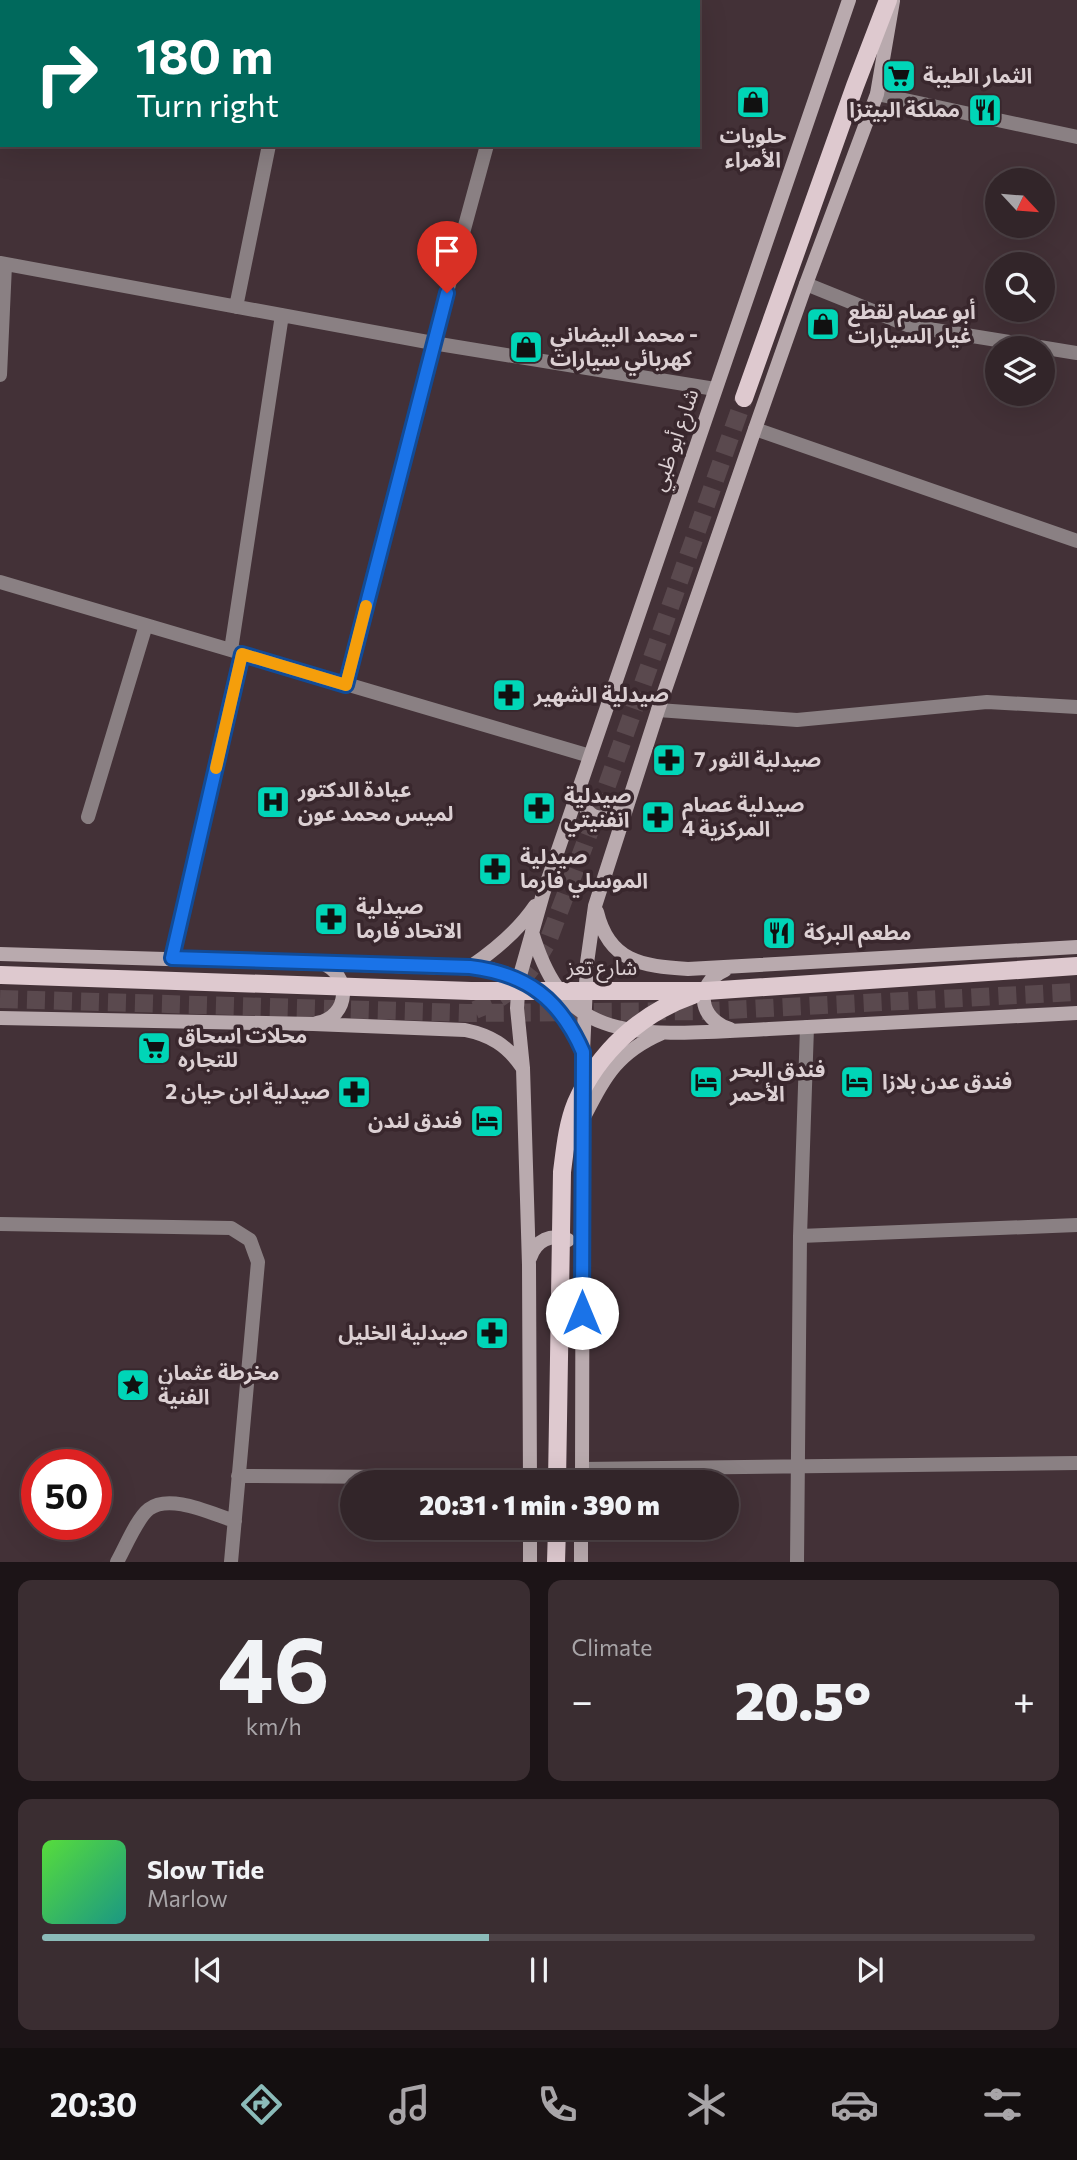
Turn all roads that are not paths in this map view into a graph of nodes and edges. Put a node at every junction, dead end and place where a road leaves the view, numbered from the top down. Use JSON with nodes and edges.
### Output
{"nodes":[{"id":1,"x":849,"y":0,"type":"edge"},
{"id":2,"x":891,"y":0,"type":"edge"},
{"id":3,"x":877,"y":94,"type":"junction"},
{"id":4,"x":1077,"y":137,"type":"edge"},
{"id":5,"x":269,"y":147,"type":"edge"},
{"id":6,"x":486,"y":147,"type":"edge"},
{"id":7,"x":2,"y":264,"type":"edge"},
{"id":8,"x":806,"y":284,"type":"junction"},
{"id":9,"x":236,"y":307,"type":"junction"},
{"id":10,"x":282,"y":315,"type":"junction"},
{"id":11,"x":433,"y":343,"type":"junction"},
{"id":12,"x":1077,"y":353,"type":"edge"},
{"id":13,"x":0,"y":375,"type":"edge"},
{"id":14,"x":715,"y":389,"type":"junction"},
{"id":15,"x":744,"y":398,"type":"tunnel mouth"},
{"id":16,"x":755,"y":429,"type":"junction"},
{"id":17,"x":1077,"y":541,"type":"edge"},
{"id":18,"x":0,"y":582,"type":"edge"},
{"id":19,"x":146,"y":625,"type":"junction"},
{"id":20,"x":237,"y":652,"type":"junction"},
{"id":21,"x":346,"y":685,"type":"junction"},
{"id":22,"x":1077,"y":707,"type":"edge"},
{"id":23,"x":658,"y":710,"type":"junction"},
{"id":24,"x":590,"y":756,"type":"junction"},
{"id":25,"x":578,"y":792,"type":"junction"},
{"id":26,"x":627,"y":803,"type":"junction"},
{"id":27,"x":88,"y":817,"type":"dead end"},
{"id":28,"x":543,"y":894,"type":"junction"},
{"id":29,"x":595,"y":906,"type":"junction"},
{"id":30,"x":531,"y":930,"type":"junction"},
{"id":31,"x":1077,"y":947,"type":"edge"},
{"id":32,"x":0,"y":954,"type":"edge"},
{"id":33,"x":172,"y":958,"type":"junction"},
{"id":34,"x":314,"y":962,"type":"junction"},
{"id":35,"x":1077,"y":966,"type":"edge"},
{"id":36,"x":470,"y":967,"type":"junction"},
{"id":37,"x":733,"y":969,"type":"junction"},
{"id":38,"x":1,"y":975,"type":"edge"},
{"id":39,"x":519,"y":979,"type":"junction"},
{"id":40,"x":706,"y":991,"type":"junction"},
{"id":41,"x":1077,"y":1013,"type":"edge"},
{"id":42,"x":584,"y":1014,"type":"junction"},
{"id":43,"x":0,"y":1018,"type":"edge"},
{"id":44,"x":313,"y":1024,"type":"junction"},
{"id":45,"x":807,"y":1027,"type":"junction"},
{"id":46,"x":734,"y":1030,"type":"junction"},
{"id":47,"x":666,"y":1031,"type":"junction"},
{"id":48,"x":583,"y":1052,"type":"junction"},
{"id":49,"x":523,"y":1068,"type":"junction"},
{"id":50,"x":582,"y":1121,"type":"junction"},
{"id":51,"x":0,"y":1224,"type":"edge"},
{"id":52,"x":1077,"y":1226,"type":"edge"},
{"id":53,"x":800,"y":1236,"type":"junction"},
{"id":54,"x":582,"y":1261,"type":"junction"},
{"id":55,"x":529,"y":1265,"type":"junction"},
{"id":56,"x":1077,"y":1463,"type":"edge"},
{"id":57,"x":798,"y":1468,"type":"junction"},
{"id":58,"x":530,"y":1470,"type":"edge"},
{"id":59,"x":558,"y":1470,"type":"edge"},
{"id":60,"x":582,"y":1470,"type":"edge"},
{"id":61,"x":739,"y":1470,"type":"edge"},
{"id":62,"x":239,"y":1476,"type":"junction"},
{"id":63,"x":340,"y":1477,"type":"edge"},
{"id":64,"x":235,"y":1521,"type":"junction"},
{"id":65,"x":530,"y":1540,"type":"edge"},
{"id":66,"x":557,"y":1540,"type":"edge"},
{"id":67,"x":581,"y":1540,"type":"edge"},
{"id":68,"x":117,"y":1562,"type":"edge"},
{"id":69,"x":231,"y":1562,"type":"edge"},
{"id":70,"x":530,"y":1562,"type":"edge"},
{"id":71,"x":556,"y":1562,"type":"edge"},
{"id":72,"x":581,"y":1562,"type":"edge"},
{"id":73,"x":797,"y":1562,"type":"edge"}],
"edges":[{"from":1,"to":14,"type":"main road","name":"شارع أبو ظبي"},
{"from":2,"to":3,"type":"main road"},
{"from":2,"to":15,"type":"main road"},
{"from":3,"to":4,"type":"street"},
{"from":3,"to":8,"type":"main road"},
{"from":5,"to":9,"type":"street"},
{"from":6,"to":11,"type":"street"},
{"from":7,"to":9,"type":"street"},
{"from":7,"to":13,"type":"street"},
{"from":8,"to":12,"type":"street"},
{"from":8,"to":16,"type":"main road"},
{"from":9,"to":10,"type":"street"},
{"from":10,"to":11,"type":"street"},
{"from":10,"to":20,"type":"street"},
{"from":11,"to":14,"type":"street"},
{"from":11,"to":21,"type":"street"},
{"from":14,"to":24,"type":"main road","name":"شارع أبو ظبي"},
{"from":16,"to":17,"type":"street"},
{"from":16,"to":23,"type":"main road"},
{"from":18,"to":19,"type":"street"},
{"from":19,"to":20,"type":"street"},
{"from":19,"to":27,"type":"street"},
{"from":20,"to":21,"type":"street"},
{"from":20,"to":33,"type":"street"},
{"from":21,"to":24,"type":"street"},
{"from":22,"to":23,"type":"street"},
{"from":23,"to":26,"type":"main road"},
{"from":24,"to":25,"type":"main road","name":"شارع أبو ظبي"},
{"from":25,"to":26,"type":"main road"},
{"from":25,"to":28,"type":"main road","name":"شارع أبو ظبي"},
{"from":26,"to":29,"type":"main road"},
{"from":28,"to":30,"type":"main road","name":"شارع أبو ظبي"},
{"from":28,"to":36,"type":"main road"},
{"from":29,"to":37,"type":"main road"},
{"from":29,"to":42,"type":"main road"},
{"from":30,"to":39,"type":"main road","name":"شارع أبو ظبي"},
{"from":30,"to":42,"type":"main road"},
{"from":31,"to":37,"type":"main road"},
{"from":32,"to":33,"type":"main road"},
{"from":33,"to":34,"type":"main road"},
{"from":34,"to":36,"type":"main road"},
{"from":34,"to":44,"type":"main road"},
{"from":35,"to":40,"type":"main road","name":"شارع تعز","bridge":true},
{"from":36,"to":39,"type":"main road"},
{"from":37,"to":46,"type":"main road"},
{"from":38,"to":40,"type":"main road","name":"شارع تعز","bridge":true},
{"from":39,"to":48,"type":"main road"},
{"from":39,"to":49,"type":"main road","name":"شارع أبو ظبي"},
{"from":40,"to":59,"type":"main road","bridge":true},
{"from":41,"to":45,"type":"main road"},
{"from":42,"to":47,"type":"main road"},
{"from":42,"to":48,"type":"main road"},
{"from":43,"to":44,"type":"main road"},
{"from":44,"to":49,"type":"main road"},
{"from":45,"to":46,"type":"main road"},
{"from":45,"to":53,"type":"street"},
{"from":46,"to":47,"type":"main road"},
{"from":47,"to":50,"type":"main road"},
{"from":48,"to":50,"type":"main road"},
{"from":49,"to":55,"type":"main road","name":"شارع أبو ظبي"},
{"from":50,"to":54,"type":"main road"},
{"from":51,"to":62,"type":"street"},
{"from":52,"to":53,"type":"street"},
{"from":53,"to":57,"type":"street"},
{"from":54,"to":55,"type":"main road"},
{"from":54,"to":60,"type":"main road"},
{"from":55,"to":58,"type":"main road","name":"شارع أبو ظبي"},
{"from":56,"to":57,"type":"street"},
{"from":57,"to":61,"type":"street"},
{"from":57,"to":73,"type":"street"},
{"from":62,"to":63,"type":"street"},
{"from":62,"to":64,"type":"street"},
{"from":64,"to":68,"type":"street"},
{"from":64,"to":69,"type":"street"},
{"from":65,"to":70,"type":"main road"},
{"from":66,"to":71,"type":"main road"},
{"from":67,"to":72,"type":"main road"}]}
